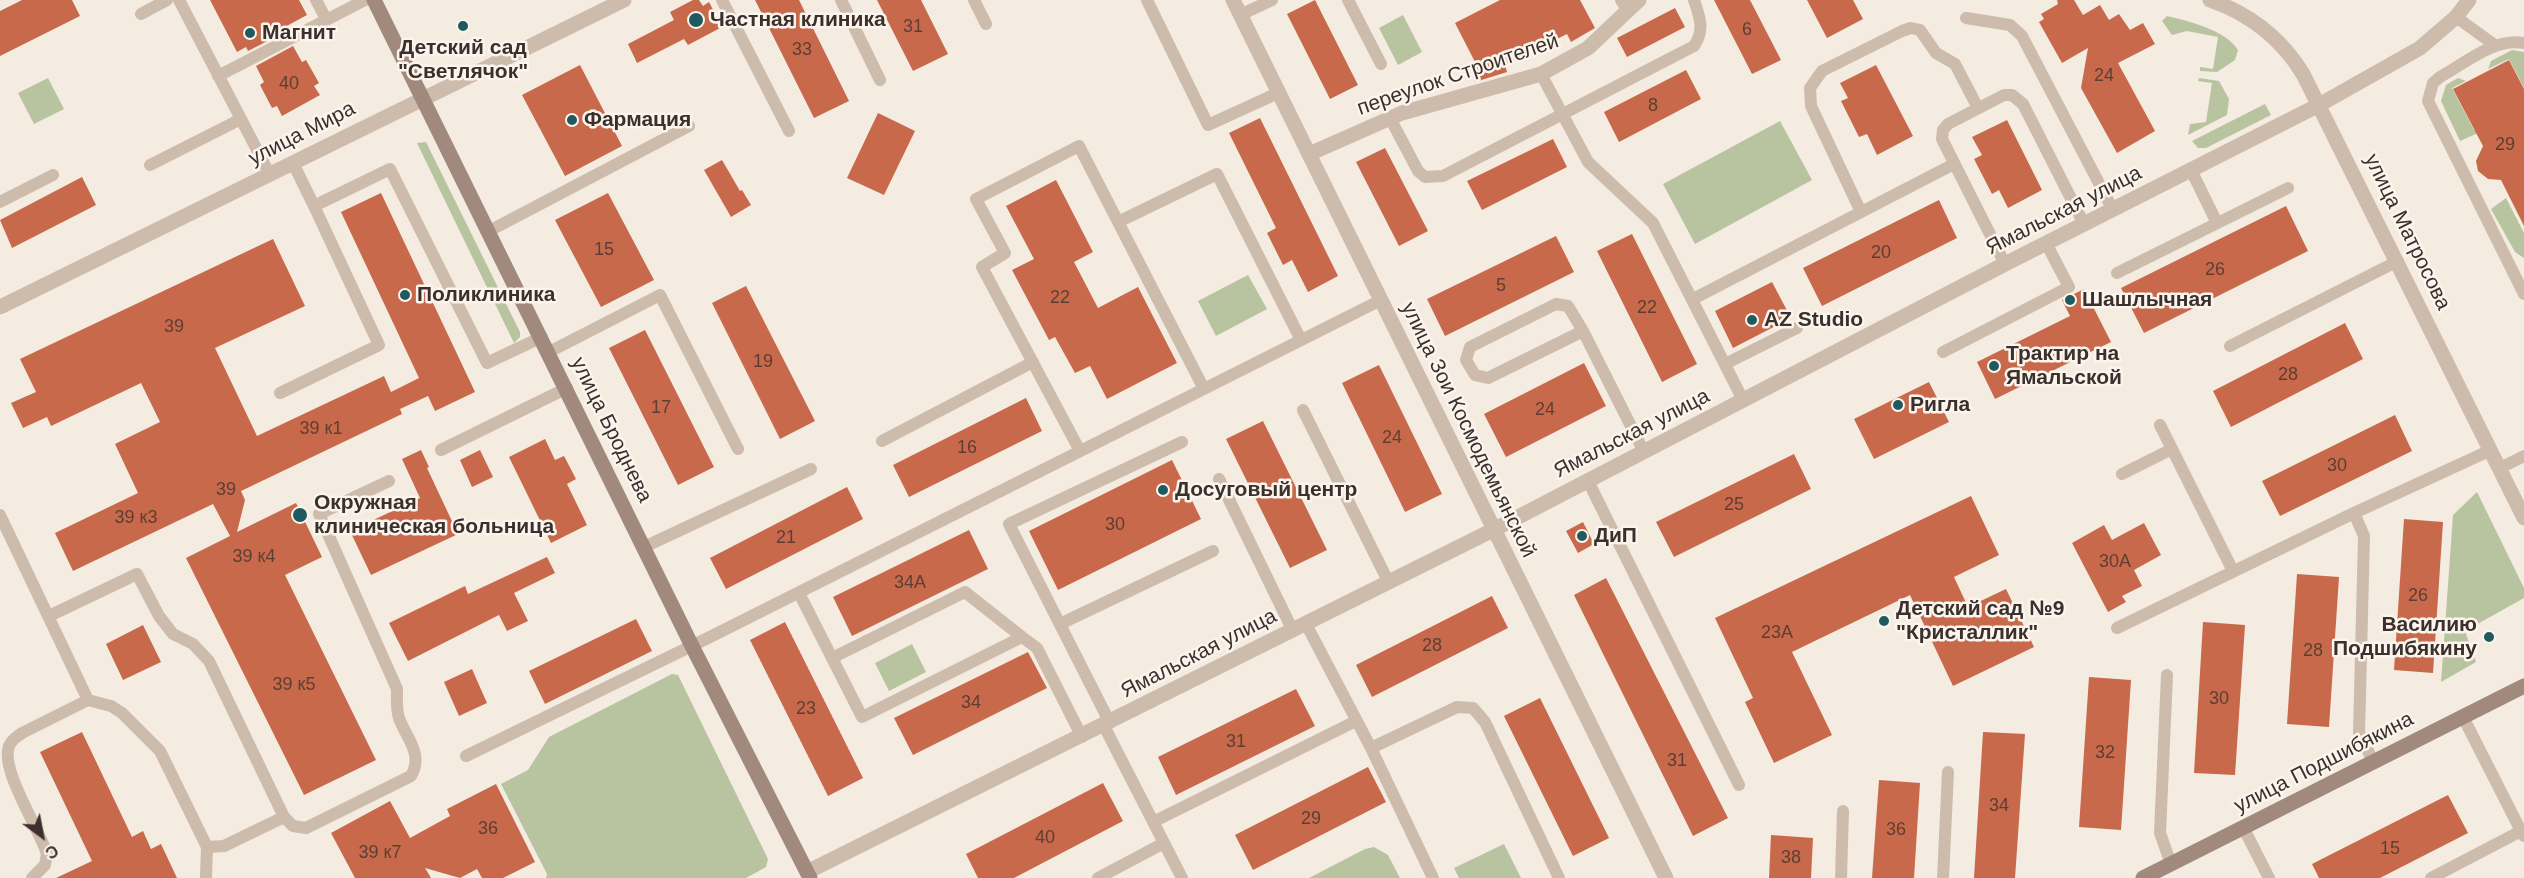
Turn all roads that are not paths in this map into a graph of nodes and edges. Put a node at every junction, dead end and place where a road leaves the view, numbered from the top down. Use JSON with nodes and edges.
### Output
{"nodes":[{"id":1,"x":167,"y":0,"type":"edge"},
{"id":2,"x":179,"y":0,"type":"edge"},
{"id":3,"x":316,"y":0,"type":"edge"},
{"id":4,"x":365,"y":0,"type":"edge"},
{"id":5,"x":374,"y":0,"type":"edge"},
{"id":6,"x":624,"y":0,"type":"edge"},
{"id":7,"x":722,"y":0,"type":"edge"},
{"id":8,"x":841,"y":0,"type":"edge"},
{"id":9,"x":974,"y":0,"type":"edge"},
{"id":10,"x":1147,"y":0,"type":"edge"},
{"id":11,"x":1233,"y":0,"type":"edge"},
{"id":12,"x":1272,"y":0,"type":"edge"},
{"id":13,"x":1348,"y":0,"type":"edge"},
{"id":14,"x":1694,"y":0,"type":"edge"},
{"id":15,"x":2210,"y":0,"type":"edge"},
{"id":16,"x":2469,"y":0,"type":"edge"},
{"id":17,"x":1629,"y":4,"type":"edge"},
{"id":18,"x":141,"y":14,"type":"dead end"},
{"id":19,"x":1240,"y":15,"type":"junction"},
{"id":20,"x":2456,"y":17,"type":"junction"},
{"id":21,"x":1966,"y":18,"type":"dead end"},
{"id":22,"x":326,"y":19,"type":"junction"},
{"id":23,"x":986,"y":24,"type":"dead end"},
{"id":24,"x":2524,"y":43,"type":"edge"},
{"id":25,"x":2496,"y":46,"type":"junction"},
{"id":26,"x":1382,"y":64,"type":"dead end"},
{"id":27,"x":1541,"y":74,"type":"junction"},
{"id":28,"x":218,"y":76,"type":"junction"},
{"id":29,"x":880,"y":80,"type":"dead end"},
{"id":30,"x":1278,"y":93,"type":"junction"},
{"id":31,"x":422,"y":98,"type":"junction"},
{"id":32,"x":2319,"y":105,"type":"junction"},
{"id":33,"x":1978,"y":108,"type":"junction"},
{"id":34,"x":1561,"y":114,"type":"junction"},
{"id":35,"x":1390,"y":118,"type":"junction"},
{"id":36,"x":241,"y":119,"type":"junction"},
{"id":37,"x":689,"y":126,"type":"dead end"},
{"id":38,"x":789,"y":131,"type":"dead end"},
{"id":39,"x":1309,"y":154,"type":"junction"},
{"id":40,"x":293,"y":163,"type":"junction"},
{"id":41,"x":1954,"y":164,"type":"junction"},
{"id":42,"x":150,"y":165,"type":"dead end"},
{"id":43,"x":2191,"y":170,"type":"junction"},
{"id":44,"x":53,"y":175,"type":"dead end"},
{"id":45,"x":270,"y":175,"type":"junction"},
{"id":46,"x":2288,"y":188,"type":"dead end"},
{"id":47,"x":0,"y":202,"type":"edge"},
{"id":48,"x":314,"y":206,"type":"junction"},
{"id":49,"x":2113,"y":210,"type":"junction"},
{"id":50,"x":1861,"y":212,"type":"junction"},
{"id":51,"x":1118,"y":222,"type":"junction"},
{"id":52,"x":2217,"y":223,"type":"junction"},
{"id":53,"x":2084,"y":224,"type":"junction"},
{"id":54,"x":489,"y":231,"type":"junction"},
{"id":55,"x":2046,"y":243,"type":"junction"},
{"id":56,"x":2398,"y":261,"type":"junction"},
{"id":57,"x":2006,"y":264,"type":"junction"},
{"id":58,"x":2116,"y":273,"type":"dead end"},
{"id":59,"x":2520,"y":275,"type":"edge"},
{"id":60,"x":2524,"y":294,"type":"edge"},
{"id":61,"x":1693,"y":299,"type":"junction"},
{"id":62,"x":1381,"y":300,"type":"junction"},
{"id":63,"x":2,"y":302,"type":"edge"},
{"id":64,"x":1797,"y":328,"type":"dead end"},
{"id":65,"x":1582,"y":331,"type":"junction"},
{"id":66,"x":542,"y":337,"type":"junction"},
{"id":67,"x":1301,"y":340,"type":"junction"},
{"id":68,"x":2230,"y":346,"type":"dead end"},
{"id":69,"x":549,"y":352,"type":"junction"},
{"id":70,"x":1943,"y":352,"type":"dead end"},
{"id":71,"x":1033,"y":362,"type":"junction"},
{"id":72,"x":1725,"y":364,"type":"junction"},
{"id":73,"x":567,"y":388,"type":"junction"},
{"id":74,"x":1204,"y":389,"type":"junction"},
{"id":75,"x":280,"y":393,"type":"dead end"},
{"id":76,"x":1743,"y":400,"type":"junction"},
{"id":77,"x":1303,"y":410,"type":"dead end"},
{"id":78,"x":2160,"y":425,"type":"dead end"},
{"id":79,"x":882,"y":441,"type":"dead end"},
{"id":80,"x":1182,"y":442,"type":"dead end"},
{"id":81,"x":738,"y":449,"type":"dead end"},
{"id":82,"x":2172,"y":449,"type":"junction"},
{"id":83,"x":441,"y":450,"type":"dead end"},
{"id":84,"x":2491,"y":450,"type":"junction"},
{"id":85,"x":1080,"y":452,"type":"junction"},
{"id":86,"x":1644,"y":452,"type":"junction"},
{"id":87,"x":2524,"y":456,"type":"edge"},
{"id":88,"x":2500,"y":468,"type":"junction"},
{"id":89,"x":811,"y":469,"type":"dead end"},
{"id":90,"x":2122,"y":474,"type":"dead end"},
{"id":91,"x":1219,"y":478,"type":"dead end"},
{"id":92,"x":389,"y":481,"type":"dead end"},
{"id":93,"x":1588,"y":481,"type":"junction"},
{"id":94,"x":2354,"y":513,"type":"junction"},
{"id":95,"x":0,"y":515,"type":"edge"},
{"id":96,"x":2524,"y":518,"type":"edge"},
{"id":97,"x":1495,"y":530,"type":"junction"},
{"id":98,"x":644,"y":548,"type":"junction"},
{"id":99,"x":1213,"y":551,"type":"dead end"},
{"id":100,"x":2233,"y":572,"type":"junction"},
{"id":101,"x":1389,"y":583,"type":"junction"},
{"id":102,"x":799,"y":593,"type":"junction"},
{"id":103,"x":49,"y":616,"type":"junction"},
{"id":104,"x":1060,"y":624,"type":"junction"},
{"id":105,"x":1300,"y":628,"type":"junction"},
{"id":106,"x":2117,"y":628,"type":"dead end"},
{"id":107,"x":1022,"y":637,"type":"junction"},
{"id":108,"x":692,"y":646,"type":"junction"},
{"id":109,"x":831,"y":658,"type":"junction"},
{"id":110,"x":2167,"y":675,"type":"dead end"},
{"id":111,"x":2524,"y":686,"type":"edge"},
{"id":112,"x":88,"y":700,"type":"junction"},
{"id":113,"x":2463,"y":717,"type":"junction"},
{"id":114,"x":1356,"y":721,"type":"junction"},
{"id":115,"x":1107,"y":724,"type":"junction"},
{"id":116,"x":1082,"y":737,"type":"junction"},
{"id":117,"x":1371,"y":748,"type":"junction"},
{"id":118,"x":466,"y":756,"type":"dead end"},
{"id":119,"x":2373,"y":761,"type":"junction"},
{"id":120,"x":1948,"y":772,"type":"dead end"},
{"id":121,"x":1739,"y":784,"type":"dead end"},
{"id":122,"x":1844,"y":811,"type":"dead end"},
{"id":123,"x":284,"y":817,"type":"junction"},
{"id":124,"x":1153,"y":822,"type":"junction"},
{"id":125,"x":2243,"y":827,"type":"junction"},
{"id":126,"x":2523,"y":834,"type":"edge"},
{"id":127,"x":1164,"y":843,"type":"junction"},
{"id":128,"x":207,"y":847,"type":"junction"},
{"id":129,"x":2171,"y":864,"type":"junction"},
{"id":130,"x":804,"y":876,"type":"edge"},
{"id":131,"x":32,"y":878,"type":"edge"},
{"id":132,"x":206,"y":878,"type":"edge"},
{"id":133,"x":1098,"y":878,"type":"edge"},
{"id":134,"x":1182,"y":878,"type":"edge"},
{"id":135,"x":1433,"y":878,"type":"edge"},
{"id":136,"x":1559,"y":878,"type":"edge"},
{"id":137,"x":1666,"y":878,"type":"edge"},
{"id":138,"x":1840,"y":878,"type":"edge"},
{"id":139,"x":1943,"y":878,"type":"edge"},
{"id":140,"x":2143,"y":878,"type":"edge"},
{"id":141,"x":2269,"y":878,"type":"edge"},
{"id":142,"x":2432,"y":878,"type":"edge"}],
"edges":[{"from":1,"to":18,"type":"lane"},
{"from":2,"to":28,"type":"lane"},
{"from":3,"to":22,"type":"lane"},
{"from":4,"to":22,"type":"lane"},
{"from":5,"to":31,"type":"main road","name":"улица Броднева"},
{"from":6,"to":31,"type":"street","name":"улица Мира"},
{"from":7,"to":38,"type":"lane"},
{"from":8,"to":29,"type":"lane"},
{"from":9,"to":23,"type":"lane"},
{"from":10,"to":30,"type":"lane"},
{"from":11,"to":19,"type":"street","name":"улица Зои Космодемьянской"},
{"from":12,"to":19,"type":"lane"},
{"from":13,"to":26,"type":"lane"},
{"from":14,"to":34,"type":"lane"},
{"from":15,"to":32,"type":"street","name":"улица Матросова"},
{"from":16,"to":20,"type":"street","name":"Ямальская улица"},
{"from":17,"to":27,"type":"street","name":"переулок Строителей"},
{"from":19,"to":30,"type":"street","name":"улица Зои Космодемьянской"},
{"from":20,"to":25,"type":"lane"},
{"from":20,"to":32,"type":"street","name":"Ямальская улица"},
{"from":21,"to":49,"type":"lane"},
{"from":22,"to":28,"type":"lane"},
{"from":24,"to":25,"type":"lane"},
{"from":25,"to":59,"type":"lane"},
{"from":27,"to":34,"type":"lane"},
{"from":27,"to":35,"type":"street","name":"переулок Строителей"},
{"from":28,"to":36,"type":"lane"},
{"from":30,"to":39,"type":"street","name":"улица Зои Космодемьянской"},
{"from":31,"to":40,"type":"street","name":"улица Мира"},
{"from":31,"to":54,"type":"main road","name":"улица Броднева"},
{"from":32,"to":43,"type":"street","name":"Ямальская улица"},
{"from":32,"to":56,"type":"street","name":"улица Матросова"},
{"from":33,"to":41,"type":"lane"},
{"from":33,"to":50,"type":"lane"},
{"from":33,"to":53,"type":"lane"},
{"from":34,"to":35,"type":"lane"},
{"from":34,"to":61,"type":"lane"},
{"from":35,"to":39,"type":"street","name":"переулок Строителей"},
{"from":36,"to":42,"type":"lane"},
{"from":36,"to":45,"type":"lane"},
{"from":37,"to":54,"type":"lane"},
{"from":39,"to":62,"type":"street","name":"улица Зои Космодемьянской"},
{"from":40,"to":45,"type":"street","name":"улица Мира"},
{"from":40,"to":48,"type":"lane"},
{"from":41,"to":50,"type":"lane"},
{"from":41,"to":57,"type":"lane"},
{"from":43,"to":49,"type":"street","name":"Ямальская улица"},
{"from":43,"to":52,"type":"lane"},
{"from":44,"to":47,"type":"lane"},
{"from":45,"to":63,"type":"street","name":"улица Мира"},
{"from":46,"to":52,"type":"lane"},
{"from":48,"to":66,"type":"lane"},
{"from":48,"to":75,"type":"lane"},
{"from":49,"to":53,"type":"street","name":"Ямальская улица"},
{"from":50,"to":61,"type":"lane"},
{"from":51,"to":67,"type":"lane"},
{"from":51,"to":71,"type":"lane"},
{"from":51,"to":74,"type":"lane"},
{"from":52,"to":58,"type":"lane"},
{"from":53,"to":55,"type":"street","name":"Ямальская улица"},
{"from":54,"to":66,"type":"main road","name":"улица Броднева"},
{"from":55,"to":57,"type":"street","name":"Ямальская улица"},
{"from":55,"to":70,"type":"lane"},
{"from":56,"to":68,"type":"lane"},
{"from":56,"to":84,"type":"street","name":"улица Матросова"},
{"from":57,"to":76,"type":"street","name":"Ямальская улица"},
{"from":59,"to":60,"type":"lane"},
{"from":61,"to":72,"type":"lane"},
{"from":62,"to":67,"type":"lane"},
{"from":62,"to":97,"type":"street","name":"улица Зои Космодемьянской"},
{"from":64,"to":72,"type":"lane"},
{"from":65,"to":65,"type":"lane"},
{"from":65,"to":86,"type":"lane"},
{"from":66,"to":69,"type":"main road","name":"улица Броднева"},
{"from":67,"to":74,"type":"lane"},
{"from":69,"to":73,"type":"main road","name":"улица Броднева"},
{"from":69,"to":81,"type":"lane"},
{"from":71,"to":79,"type":"lane"},
{"from":71,"to":85,"type":"lane"},
{"from":72,"to":76,"type":"lane"},
{"from":73,"to":83,"type":"lane"},
{"from":73,"to":98,"type":"main road","name":"улица Броднева"},
{"from":74,"to":85,"type":"lane"},
{"from":76,"to":86,"type":"street","name":"Ямальская улица"},
{"from":77,"to":101,"type":"lane"},
{"from":78,"to":82,"type":"lane"},
{"from":80,"to":104,"type":"lane"},
{"from":82,"to":90,"type":"lane"},
{"from":82,"to":100,"type":"lane"},
{"from":84,"to":88,"type":"street","name":"улица Матросова"},
{"from":84,"to":94,"type":"lane"},
{"from":85,"to":102,"type":"lane"},
{"from":86,"to":93,"type":"street","name":"Ямальская улица"},
{"from":87,"to":88,"type":"lane"},
{"from":88,"to":96,"type":"street","name":"улица Матросова"},
{"from":89,"to":98,"type":"lane"},
{"from":91,"to":105,"type":"lane"},
{"from":92,"to":123,"type":"lane"},
{"from":93,"to":97,"type":"street","name":"Ямальская улица"},
{"from":93,"to":121,"type":"lane"},
{"from":94,"to":100,"type":"lane"},
{"from":94,"to":119,"type":"lane"},
{"from":95,"to":103,"type":"lane"},
{"from":97,"to":101,"type":"street","name":"Ямальская улица"},
{"from":97,"to":137,"type":"street","name":"улица Зои Космодемьянской"},
{"from":98,"to":108,"type":"main road","name":"улица Броднева"},
{"from":99,"to":104,"type":"lane"},
{"from":100,"to":106,"type":"lane"},
{"from":101,"to":105,"type":"street","name":"Ямальская улица"},
{"from":102,"to":108,"type":"lane"},
{"from":102,"to":109,"type":"lane"},
{"from":103,"to":112,"type":"lane"},
{"from":103,"to":123,"type":"lane"},
{"from":104,"to":115,"type":"lane"},
{"from":105,"to":114,"type":"lane"},
{"from":105,"to":115,"type":"street","name":"Ямальская улица"},
{"from":107,"to":109,"type":"lane"},
{"from":107,"to":109,"type":"lane"},
{"from":107,"to":116,"type":"lane"},
{"from":108,"to":118,"type":"lane"},
{"from":108,"to":130,"type":"main road","name":"улица Броднева"},
{"from":110,"to":129,"type":"lane"},
{"from":111,"to":113,"type":"main road","name":"улица Подшибякина"},
{"from":112,"to":128,"type":"lane"},
{"from":112,"to":131,"type":"lane"},
{"from":113,"to":119,"type":"main road","name":"улица Подшибякина"},
{"from":113,"to":126,"type":"lane"},
{"from":114,"to":117,"type":"lane"},
{"from":114,"to":124,"type":"lane"},
{"from":115,"to":116,"type":"street","name":"Ямальская улица"},
{"from":115,"to":124,"type":"lane"},
{"from":116,"to":130,"type":"street","name":"Ямальская улица"},
{"from":117,"to":135,"type":"lane"},
{"from":117,"to":136,"type":"lane"},
{"from":119,"to":125,"type":"main road","name":"улица Подшибякина"},
{"from":120,"to":139,"type":"lane"},
{"from":122,"to":138,"type":"lane"},
{"from":123,"to":128,"type":"lane"},
{"from":124,"to":127,"type":"lane"},
{"from":125,"to":129,"type":"main road","name":"улица Подшибякина"},
{"from":125,"to":141,"type":"lane"},
{"from":126,"to":142,"type":"lane"},
{"from":127,"to":133,"type":"lane"},
{"from":127,"to":134,"type":"lane"},
{"from":128,"to":132,"type":"lane"},
{"from":129,"to":140,"type":"main road","name":"улица Подшибякина"}]}
